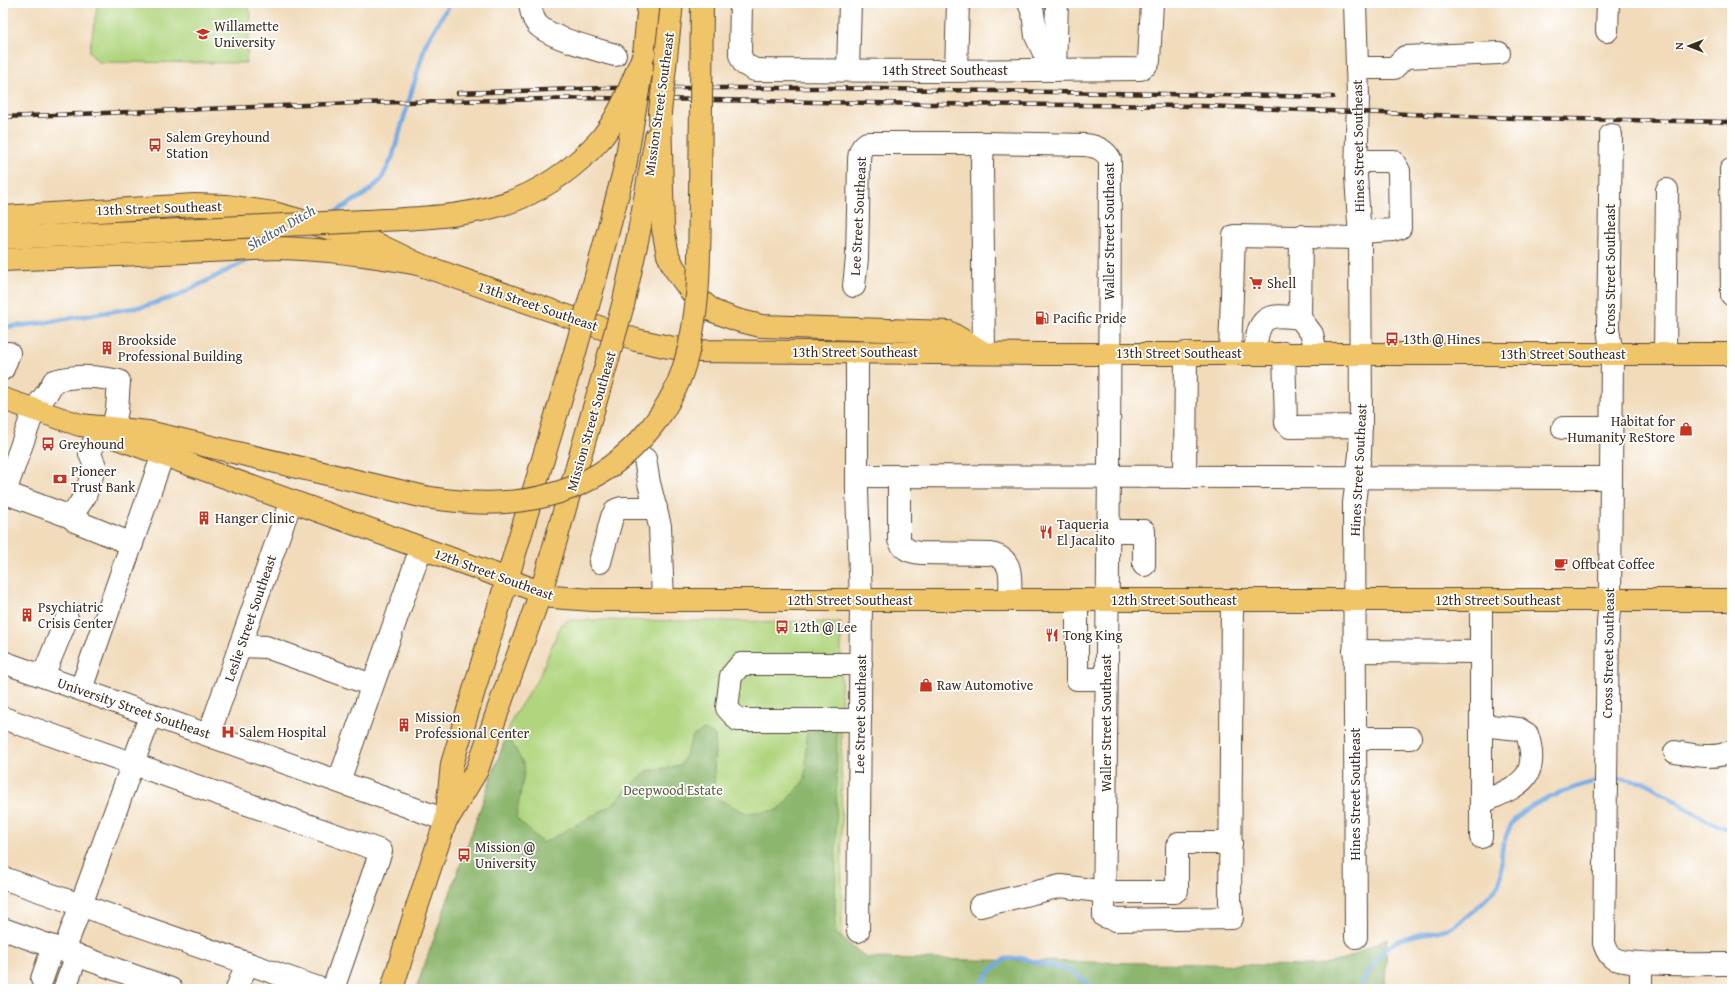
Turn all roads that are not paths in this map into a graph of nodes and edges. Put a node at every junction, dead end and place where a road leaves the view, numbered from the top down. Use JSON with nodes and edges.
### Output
{"nodes":[{"id":1,"x":530,"y":3,"type":"edge"},
{"id":2,"x":649,"y":3,"type":"edge"},
{"id":3,"x":672,"y":3,"type":"edge"},
{"id":4,"x":702,"y":3,"type":"edge"},
{"id":5,"x":741,"y":3,"type":"edge"},
{"id":6,"x":850,"y":3,"type":"edge"},
{"id":7,"x":958,"y":3,"type":"edge"},
{"id":8,"x":1029,"y":3,"type":"edge"},
{"id":9,"x":1057,"y":3,"type":"edge"},
{"id":10,"x":1152,"y":3,"type":"edge"},
{"id":11,"x":1356,"y":3,"type":"edge"},
{"id":12,"x":1608,"y":3,"type":"edge"},
{"id":13,"x":1607,"y":31,"type":"dead end"},
{"id":14,"x":1499,"y":53,"type":"dead end"},
{"id":15,"x":644,"y":54,"type":"junction"},
{"id":16,"x":615,"y":55,"type":"dead end"},
{"id":17,"x":1357,"y":68,"type":"junction"},
{"id":18,"x":848,"y":70,"type":"junction"},
{"id":19,"x":956,"y":70,"type":"junction"},
{"id":20,"x":1053,"y":70,"type":"junction"},
{"id":21,"x":1611,"y":135,"type":"dead end"},
{"id":22,"x":983,"y":143,"type":"junction"},
{"id":23,"x":864,"y":146,"type":"joint"},
{"id":24,"x":1357,"y":162,"type":"junction"},
{"id":25,"x":656,"y":170,"type":"junction"},
{"id":26,"x":1731,"y":170,"type":"dead end"},
{"id":27,"x":1667,"y":190,"type":"dead end"},
{"id":28,"x":3,"y":217,"type":"edge"},
{"id":29,"x":1360,"y":235,"type":"junction"},
{"id":30,"x":1301,"y":236,"type":"junction"},
{"id":31,"x":3,"y":238,"type":"edge"},
{"id":32,"x":341,"y":242,"type":"junction"},
{"id":33,"x":3,"y":260,"type":"edge"},
{"id":34,"x":854,"y":286,"type":"dead end"},
{"id":35,"x":1732,"y":295,"type":"edge"},
{"id":36,"x":1300,"y":318,"type":"junction"},
{"id":37,"x":857,"y":353,"type":"junction"},
{"id":38,"x":984,"y":353,"type":"junction"},
{"id":39,"x":1109,"y":353,"type":"junction"},
{"id":40,"x":1186,"y":353,"type":"junction"},
{"id":41,"x":1230,"y":353,"type":"junction"},
{"id":42,"x":1255,"y":353,"type":"junction"},
{"id":43,"x":1284,"y":353,"type":"junction"},
{"id":44,"x":1316,"y":353,"type":"junction"},
{"id":45,"x":1360,"y":354,"type":"junction"},
{"id":46,"x":1612,"y":354,"type":"junction"},
{"id":47,"x":1665,"y":354,"type":"junction"},
{"id":48,"x":1732,"y":354,"type":"edge"},
{"id":49,"x":3,"y":399,"type":"edge"},
{"id":50,"x":34,"y":410,"type":"junction"},
{"id":51,"x":1361,"y":426,"type":"junction"},
{"id":52,"x":1563,"y":428,"type":"dead end"},
{"id":53,"x":1611,"y":428,"type":"junction"},
{"id":54,"x":100,"y":429,"type":"junction"},
{"id":55,"x":163,"y":454,"type":"junction"},
{"id":56,"x":645,"y":459,"type":"dead end"},
{"id":57,"x":857,"y":476,"type":"junction"},
{"id":58,"x":899,"y":476,"type":"junction"},
{"id":59,"x":1109,"y":476,"type":"junction"},
{"id":60,"x":1185,"y":477,"type":"junction"},
{"id":61,"x":1358,"y":477,"type":"junction"},
{"id":62,"x":1611,"y":478,"type":"junction"},
{"id":63,"x":3,"y":494,"type":"edge"},
{"id":64,"x":291,"y":502,"type":"junction"},
{"id":65,"x":656,"y":508,"type":"junction"},
{"id":66,"x":71,"y":517,"type":"junction"},
{"id":67,"x":1108,"y":531,"type":"junction"},
{"id":68,"x":132,"y":544,"type":"junction"},
{"id":69,"x":421,"y":548,"type":"junction"},
{"id":70,"x":600,"y":562,"type":"dead end"},
{"id":71,"x":1144,"y":565,"type":"dead end"},
{"id":72,"x":507,"y":580,"type":"junction"},
{"id":73,"x":541,"y":592,"type":"junction"},
{"id":74,"x":663,"y":600,"type":"junction"},
{"id":75,"x":861,"y":600,"type":"junction"},
{"id":76,"x":1010,"y":600,"type":"junction"},
{"id":77,"x":1077,"y":600,"type":"junction"},
{"id":78,"x":1107,"y":600,"type":"junction"},
{"id":79,"x":1232,"y":600,"type":"junction"},
{"id":80,"x":1354,"y":600,"type":"junction"},
{"id":81,"x":1481,"y":600,"type":"junction"},
{"id":82,"x":1610,"y":600,"type":"junction"},
{"id":83,"x":1732,"y":600,"type":"edge"},
{"id":84,"x":67,"y":618,"type":"dead end"},
{"id":85,"x":240,"y":646,"type":"junction"},
{"id":86,"x":1354,"y":651,"type":"junction"},
{"id":87,"x":1481,"y":652,"type":"junction"},
{"id":88,"x":3,"y":662,"type":"edge"},
{"id":89,"x":861,"y":664,"type":"junction"},
{"id":90,"x":43,"y":676,"type":"junction"},
{"id":91,"x":1106,"y":679,"type":"junction"},
{"id":92,"x":372,"y":685,"type":"junction"},
{"id":93,"x":81,"y":690,"type":"junction"},
{"id":94,"x":150,"y":714,"type":"junction"},
{"id":95,"x":3,"y":718,"type":"edge"},
{"id":96,"x":860,"y":720,"type":"junction"},
{"id":97,"x":1481,"y":725,"type":"junction"},
{"id":98,"x":209,"y":734,"type":"junction"},
{"id":99,"x":1355,"y":738,"type":"junction"},
{"id":100,"x":1410,"y":738,"type":"dead end"},
{"id":101,"x":1732,"y":750,"type":"edge"},
{"id":102,"x":1675,"y":752,"type":"dead end"},
{"id":103,"x":132,"y":764,"type":"junction"},
{"id":104,"x":339,"y":781,"type":"junction"},
{"id":105,"x":1481,"y":803,"type":"junction"},
{"id":106,"x":446,"y":820,"type":"junction"},
{"id":107,"x":1481,"y":837,"type":"dead end"},
{"id":108,"x":1231,"y":843,"type":"junction"},
{"id":109,"x":3,"y":878,"type":"edge"},
{"id":110,"x":1104,"y":892,"type":"junction"},
{"id":111,"x":81,"y":905,"type":"junction"},
{"id":112,"x":980,"y":906,"type":"dead end"},
{"id":113,"x":3,"y":929,"type":"edge"},
{"id":114,"x":858,"y":930,"type":"dead end"},
{"id":115,"x":1356,"y":937,"type":"dead end"},
{"id":116,"x":65,"y":951,"type":"junction"},
{"id":117,"x":247,"y":963,"type":"junction"},
{"id":118,"x":1641,"y":963,"type":"junction"},
{"id":119,"x":1732,"y":964,"type":"edge"},
{"id":120,"x":42,"y":979,"type":"dead end"},
{"id":121,"x":65,"y":987,"type":"dead end"},
{"id":122,"x":171,"y":989,"type":"edge"},
{"id":123,"x":238,"y":989,"type":"edge"},
{"id":124,"x":321,"y":989,"type":"edge"},
{"id":125,"x":333,"y":989,"type":"edge"},
{"id":126,"x":392,"y":989,"type":"edge"},
{"id":127,"x":1641,"y":989,"type":"edge"}],
"edges":[{"from":1,"to":16,"type":"street"},
{"from":2,"to":15,"type":"main road","name":"Mission Street Southeast"},
{"from":3,"to":25,"type":"main road","name":"Mission Street Southeast","bridge":true},
{"from":4,"to":54,"type":"main road","bridge":true},
{"from":5,"to":18,"type":"street","name":"14th Street Southeast"},
{"from":6,"to":18,"type":"street"},
{"from":7,"to":19,"type":"street"},
{"from":8,"to":20,"type":"street"},
{"from":9,"to":20,"type":"street"},
{"from":10,"to":20,"type":"street","name":"14th Street Southeast"},
{"from":11,"to":17,"type":"street","name":"Hines Street Southeast"},
{"from":12,"to":13,"type":"street"},
{"from":14,"to":17,"type":"street"},
{"from":15,"to":31,"type":"main road","bridge":true},
{"from":15,"to":72,"type":"main road","name":"Mission Street Southeast","bridge":true},
{"from":17,"to":24,"type":"street","name":"Hines Street Southeast"},
{"from":18,"to":19,"type":"street","name":"14th Street Southeast"},
{"from":19,"to":20,"type":"street","name":"14th Street Southeast"},
{"from":21,"to":46,"type":"street","name":"Cross Street Southeast"},
{"from":22,"to":23,"type":"street","name":"Waller Street Southeast"},
{"from":22,"to":38,"type":"street"},
{"from":22,"to":39,"type":"street","name":"Waller Street Southeast"},
{"from":23,"to":34,"type":"street","name":"Lee Street Southeast"},
{"from":24,"to":29,"type":"street","name":"Hines Street Southeast"},
{"from":24,"to":29,"type":"street"},
{"from":25,"to":38,"type":"main road"},
{"from":25,"to":73,"type":"main road","name":"Mission Street Southeast","bridge":true},
{"from":26,"to":35,"type":"street"},
{"from":27,"to":47,"type":"street"},
{"from":28,"to":32,"type":"main road","name":"13th Street Southeast","bridge":true},
{"from":29,"to":30,"type":"street"},
{"from":29,"to":45,"type":"street","name":"Hines Street Southeast"},
{"from":30,"to":36,"type":"street"},
{"from":30,"to":41,"type":"street"},
{"from":32,"to":33,"type":"main road"},
{"from":32,"to":37,"type":"main road","name":"13th Street Southeast"},
{"from":36,"to":42,"type":"street"},
{"from":36,"to":44,"type":"street"},
{"from":37,"to":38,"type":"main road","name":"13th Street Southeast"},
{"from":37,"to":57,"type":"street","name":"Lee Street Southeast"},
{"from":38,"to":39,"type":"main road","name":"13th Street Southeast"},
{"from":39,"to":40,"type":"main road","name":"13th Street Southeast"},
{"from":39,"to":59,"type":"street","name":"Waller Street Southeast"},
{"from":40,"to":41,"type":"main road","name":"13th Street Southeast"},
{"from":40,"to":60,"type":"street"},
{"from":41,"to":42,"type":"main road","name":"13th Street Southeast"},
{"from":42,"to":43,"type":"main road","name":"13th Street Southeast"},
{"from":43,"to":44,"type":"main road","name":"13th Street Southeast"},
{"from":43,"to":51,"type":"street"},
{"from":44,"to":45,"type":"main road","name":"13th Street Southeast"},
{"from":45,"to":46,"type":"main road","name":"13th Street Southeast"},
{"from":45,"to":51,"type":"street","name":"Hines Street Southeast"},
{"from":46,"to":47,"type":"main road","name":"13th Street Southeast"},
{"from":46,"to":53,"type":"street","name":"Cross Street Southeast"},
{"from":47,"to":48,"type":"main road","name":"13th Street Southeast"},
{"from":49,"to":50,"type":"main road","name":"12th Street Southeast"},
{"from":50,"to":54,"type":"main road","name":"12th Street Southeast"},
{"from":50,"to":54,"type":"street"},
{"from":50,"to":63,"type":"street"},
{"from":51,"to":61,"type":"street","name":"Hines Street Southeast"},
{"from":52,"to":53,"type":"street"},
{"from":53,"to":62,"type":"street","name":"Cross Street Southeast"},
{"from":54,"to":55,"type":"main road","name":"12th Street Southeast"},
{"from":54,"to":66,"type":"street"},
{"from":55,"to":64,"type":"main road","name":"12th Street Southeast"},
{"from":55,"to":68,"type":"street"},
{"from":56,"to":65,"type":"street"},
{"from":57,"to":58,"type":"street"},
{"from":57,"to":75,"type":"street","name":"Lee Street Southeast"},
{"from":58,"to":59,"type":"street"},
{"from":58,"to":76,"type":"street"},
{"from":59,"to":60,"type":"street"},
{"from":59,"to":67,"type":"street","name":"Waller Street Southeast"},
{"from":60,"to":61,"type":"street"},
{"from":61,"to":62,"type":"street"},
{"from":61,"to":80,"type":"street","name":"Hines Street Southeast"},
{"from":62,"to":82,"type":"street","name":"Cross Street Southeast"},
{"from":63,"to":66,"type":"street"},
{"from":64,"to":69,"type":"main road","name":"12th Street Southeast"},
{"from":64,"to":85,"type":"street","name":"Leslie Street Southeast"},
{"from":65,"to":70,"type":"street"},
{"from":65,"to":74,"type":"street"},
{"from":66,"to":68,"type":"street"},
{"from":67,"to":71,"type":"street"},
{"from":67,"to":78,"type":"street","name":"Waller Street Southeast"},
{"from":68,"to":93,"type":"street"},
{"from":69,"to":72,"type":"main road","name":"12th Street Southeast"},
{"from":69,"to":92,"type":"street"},
{"from":72,"to":73,"type":"main road","name":"12th Street Southeast"},
{"from":72,"to":106,"type":"main road","name":"Mission Street Southeast"},
{"from":73,"to":74,"type":"main road","name":"12th Street Southeast"},
{"from":73,"to":106,"type":"main road","name":"Mission Street Southeast"},
{"from":74,"to":75,"type":"main road","name":"12th Street Southeast"},
{"from":75,"to":76,"type":"main road","name":"12th Street Southeast"},
{"from":75,"to":89,"type":"street","name":"Lee Street Southeast"},
{"from":76,"to":77,"type":"main road","name":"12th Street Southeast"},
{"from":77,"to":78,"type":"main road","name":"12th Street Southeast"},
{"from":77,"to":91,"type":"street"},
{"from":78,"to":79,"type":"main road","name":"12th Street Southeast"},
{"from":78,"to":91,"type":"street","name":"Waller Street Southeast"},
{"from":79,"to":80,"type":"main road","name":"12th Street Southeast"},
{"from":79,"to":108,"type":"street"},
{"from":80,"to":81,"type":"main road","name":"12th Street Southeast"},
{"from":80,"to":86,"type":"street","name":"Hines Street Southeast"},
{"from":81,"to":82,"type":"main road","name":"12th Street Southeast"},
{"from":81,"to":87,"type":"street"},
{"from":82,"to":83,"type":"main road","name":"12th Street Southeast"},
{"from":82,"to":118,"type":"street","name":"Cross Street Southeast"},
{"from":84,"to":90,"type":"street"},
{"from":85,"to":92,"type":"street"},
{"from":85,"to":98,"type":"street","name":"Leslie Street Southeast"},
{"from":86,"to":87,"type":"street"},
{"from":86,"to":99,"type":"street","name":"Hines Street Southeast"},
{"from":87,"to":97,"type":"street"},
{"from":88,"to":90,"type":"street","name":"University Street Southeast"},
{"from":89,"to":96,"type":"street","name":"Lee Street Southeast"},
{"from":89,"to":96,"type":"street"},
{"from":90,"to":93,"type":"street","name":"University Street Southeast"},
{"from":91,"to":110,"type":"street","name":"Waller Street Southeast"},
{"from":92,"to":104,"type":"street"},
{"from":93,"to":94,"type":"street","name":"University Street Southeast"},
{"from":94,"to":98,"type":"street","name":"University Street Southeast"},
{"from":94,"to":103,"type":"street"},
{"from":95,"to":103,"type":"street"},
{"from":96,"to":114,"type":"street","name":"Lee Street Southeast"},
{"from":97,"to":105,"type":"street"},
{"from":97,"to":105,"type":"street"},
{"from":98,"to":104,"type":"street","name":"University Street Southeast"},
{"from":99,"to":100,"type":"street"},
{"from":99,"to":115,"type":"street","name":"Hines Street Southeast"},
{"from":101,"to":102,"type":"street"},
{"from":103,"to":111,"type":"street"},
{"from":103,"to":125,"type":"street"},
{"from":104,"to":106,"type":"street","name":"University Street Southeast"},
{"from":105,"to":107,"type":"street"},
{"from":106,"to":126,"type":"main road","name":"Mission Street Southeast"},
{"from":108,"to":110,"type":"street"},
{"from":108,"to":110,"type":"street","name":"Waller Street Southeast"},
{"from":109,"to":111,"type":"street"},
{"from":110,"to":112,"type":"street"},
{"from":111,"to":116,"type":"street"},
{"from":111,"to":117,"type":"street"},
{"from":113,"to":116,"type":"street"},
{"from":116,"to":120,"type":"street"},
{"from":116,"to":121,"type":"street"},
{"from":116,"to":122,"type":"street"},
{"from":117,"to":123,"type":"street"},
{"from":117,"to":124,"type":"street"},
{"from":118,"to":119,"type":"street"},
{"from":118,"to":127,"type":"street"}]}
